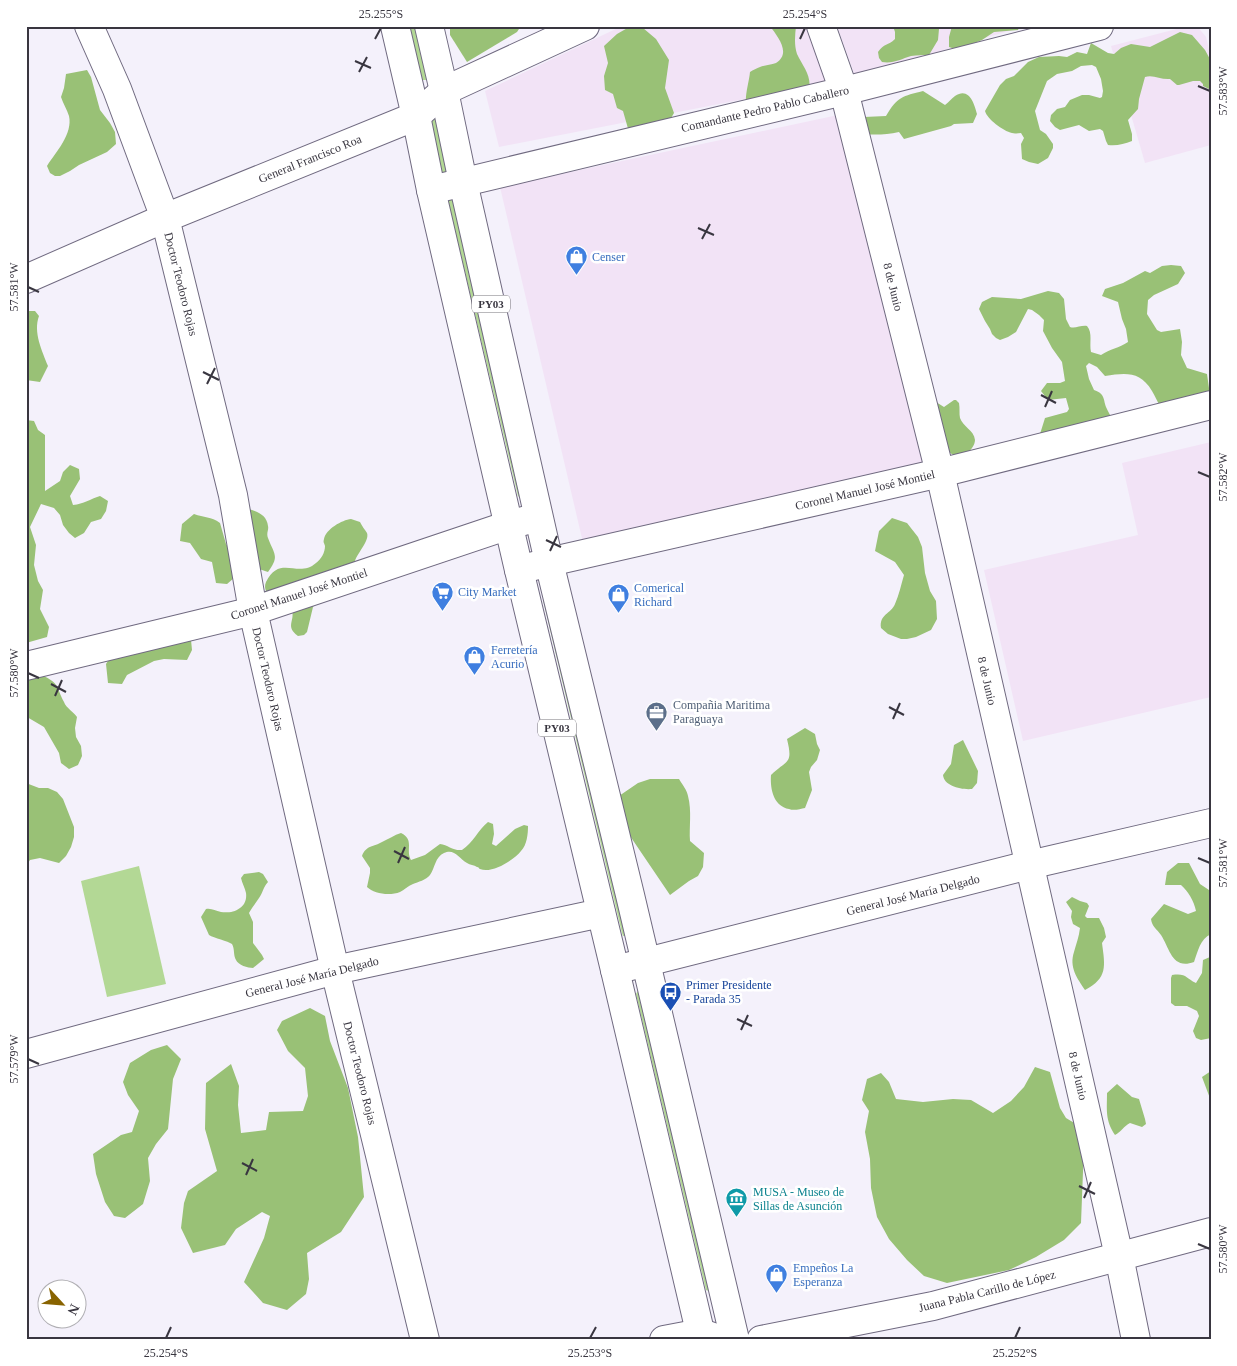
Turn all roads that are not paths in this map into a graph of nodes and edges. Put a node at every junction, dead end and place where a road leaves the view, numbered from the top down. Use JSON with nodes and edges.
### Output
{"nodes":[{"id":1,"x":89,"y":26,"type":"edge"},
{"id":2,"x":394,"y":26,"type":"edge"},
{"id":3,"x":429,"y":26,"type":"edge"},
{"id":4,"x":585,"y":26,"type":"edge"},
{"id":5,"x":822,"y":26,"type":"edge"},
{"id":6,"x":1099,"y":26,"type":"edge"},
{"id":7,"x":444,"y":91,"type":"junction"},
{"id":8,"x":844,"y":91,"type":"junction"},
{"id":9,"x":416,"y":116,"type":"junction"},
{"id":10,"x":463,"y":182,"type":"junction"},
{"id":11,"x":431,"y":190,"type":"junction"},
{"id":12,"x":165,"y":218,"type":"junction"},
{"id":13,"x":26,"y":279,"type":"edge"},
{"id":14,"x":1211,"y":405,"type":"edge"},
{"id":15,"x":940,"y":473,"type":"junction"},
{"id":16,"x":538,"y":517,"type":"junction"},
{"id":17,"x":508,"y":525,"type":"junction"},
{"id":18,"x":549,"y":562,"type":"junction"},
{"id":19,"x":519,"y":570,"type":"junction"},
{"id":20,"x":253,"y":611,"type":"junction"},
{"id":21,"x":26,"y":666,"type":"edge"},
{"id":22,"x":1211,"y":824,"type":"edge"},
{"id":23,"x":1029,"y":865,"type":"junction"},
{"id":24,"x":601,"y":913,"type":"junction"},
{"id":25,"x":646,"y":962,"type":"junction"},
{"id":26,"x":335,"y":970,"type":"junction"},
{"id":27,"x":615,"y":970,"type":"junction"},
{"id":28,"x":26,"y":1054,"type":"edge"},
{"id":29,"x":1211,"y":1232,"type":"edge"},
{"id":30,"x":1119,"y":1256,"type":"junction"},
{"id":31,"x":708,"y":1337,"type":"edge"},
{"id":32,"x":425,"y":1340,"type":"edge"},
{"id":33,"x":664,"y":1340,"type":"edge"},
{"id":34,"x":735,"y":1340,"type":"edge"},
{"id":35,"x":761,"y":1340,"type":"edge"},
{"id":36,"x":1136,"y":1340,"type":"edge"}],
"edges":[{"from":1,"to":12,"type":"main road","name":"Doctor Teodoro Rojas"},
{"from":2,"to":9,"type":"main road","number":"PY03"},
{"from":3,"to":7,"type":"main road","number":"PY03"},
{"from":4,"to":7,"type":"main road","name":"General Francisco Roa"},
{"from":5,"to":8,"type":"main road","name":"8 de Junio"},
{"from":6,"to":8,"type":"main road","name":"Comandante Pedro Pablo Caballero"},
{"from":7,"to":9,"type":"main road","name":"General Francisco Roa"},
{"from":7,"to":10,"type":"main road","number":"PY03"},
{"from":8,"to":10,"type":"main road","name":"Comandante Pedro Pablo Caballero"},
{"from":8,"to":15,"type":"main road","name":"8 de Junio"},
{"from":9,"to":11,"type":"main road","number":"PY03"},
{"from":9,"to":12,"type":"main road","name":"General Francisco Roa"},
{"from":10,"to":11,"type":"main road","name":"Comandante Pedro Pablo Caballero"},
{"from":10,"to":16,"type":"main road","number":"PY03"},
{"from":11,"to":17,"type":"main road","number":"PY03"},
{"from":12,"to":13,"type":"main road","name":"General Francisco Roa"},
{"from":12,"to":20,"type":"main road","name":"Doctor Teodoro Rojas"},
{"from":14,"to":15,"type":"main road","name":"Coronel Manuel José Montiel"},
{"from":15,"to":18,"type":"main road","name":"Coronel Manuel José Montiel"},
{"from":15,"to":23,"type":"main road","name":"8 de Junio"},
{"from":16,"to":17,"type":"main road","name":"Coronel Manuel José Montiel"},
{"from":16,"to":18,"type":"main road","number":"PY03"},
{"from":17,"to":19,"type":"main road","number":"PY03"},
{"from":17,"to":20,"type":"main road","name":"Coronel Manuel José Montiel"},
{"from":18,"to":19,"type":"main road","name":"Coronel Manuel José Montiel"},
{"from":18,"to":25,"type":"main road","number":"PY03"},
{"from":19,"to":24,"type":"main road","number":"PY03"},
{"from":20,"to":21,"type":"main road","name":"Coronel Manuel José Montiel"},
{"from":20,"to":26,"type":"main road","name":"Doctor Teodoro Rojas"},
{"from":22,"to":23,"type":"main road","name":"General José María Delgado"},
{"from":23,"to":25,"type":"main road","name":"General José María Delgado"},
{"from":23,"to":30,"type":"main road","name":"8 de Junio"},
{"from":24,"to":26,"type":"main road","name":"General José María Delgado"},
{"from":24,"to":27,"type":"main road","number":"PY03"},
{"from":25,"to":27,"type":"main road","name":"General José María Delgado"},
{"from":25,"to":34,"type":"main road","number":"PY03"},
{"from":26,"to":28,"type":"main road","name":"General José María Delgado"},
{"from":26,"to":32,"type":"main road","name":"Doctor Teodoro Rojas"},
{"from":27,"to":31,"type":"main road","number":"PY03"},
{"from":29,"to":30,"type":"main road","name":"Juana Pabla Carillo de López"},
{"from":30,"to":35,"type":"main road","name":"Juana Pabla Carillo de López"},
{"from":30,"to":36,"type":"main road","name":"8 de Junio"},
{"from":31,"to":33,"type":"main road"}]}
